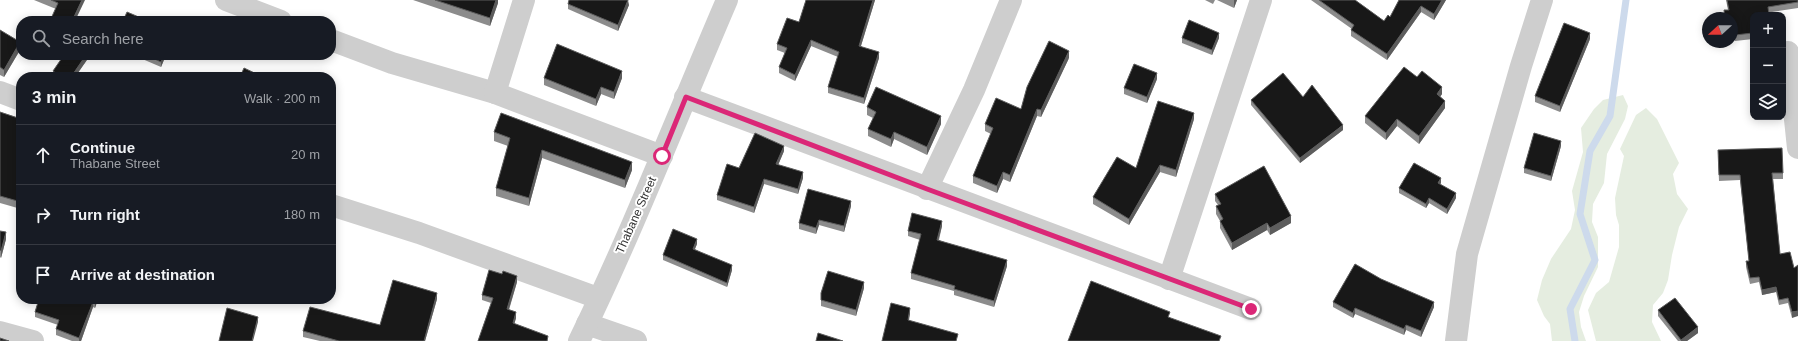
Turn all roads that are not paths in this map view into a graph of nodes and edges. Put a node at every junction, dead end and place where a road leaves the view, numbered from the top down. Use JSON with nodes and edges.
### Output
{"nodes":[{"id":1,"x":226,"y":0,"type":"edge"},
{"id":2,"x":524,"y":0,"type":"edge"},
{"id":3,"x":727,"y":0,"type":"edge"},
{"id":4,"x":1011,"y":0,"type":"edge"},
{"id":5,"x":1260,"y":0,"type":"edge"},
{"id":6,"x":1542,"y":0,"type":"edge"},
{"id":7,"x":268,"y":16,"type":"edge"},
{"id":8,"x":336,"y":42,"type":"edge"},
{"id":9,"x":1788,"y":52,"type":"dead end"},
{"id":10,"x":0,"y":92,"type":"edge"},
{"id":11,"x":495,"y":93,"type":"junction"},
{"id":12,"x":686,"y":97,"type":"junction"},
{"id":13,"x":16,"y":98,"type":"edge"},
{"id":14,"x":1798,"y":148,"type":"edge"},
{"id":15,"x":662,"y":156,"type":"junction"},
{"id":16,"x":927,"y":189,"type":"junction"},
{"id":17,"x":336,"y":207,"type":"edge"},
{"id":18,"x":1169,"y":279,"type":"junction"},
{"id":19,"x":598,"y":298,"type":"junction"},
{"id":20,"x":1251,"y":309,"type":"dead end"},
{"id":21,"x":0,"y":332,"type":"edge"},
{"id":22,"x":583,"y":333,"type":"edge"},
{"id":23,"x":33,"y":341,"type":"edge"},
{"id":24,"x":636,"y":341,"type":"edge"},
{"id":25,"x":1456,"y":341,"type":"edge"}],
"edges":[{"from":1,"to":7,"type":"street"},
{"from":2,"to":11,"type":"street"},
{"from":3,"to":12,"type":"street","name":"Thabane Street"},
{"from":4,"to":16,"type":"street"},
{"from":5,"to":18,"type":"street"},
{"from":6,"to":25,"type":"street"},
{"from":8,"to":11,"type":"street"},
{"from":9,"to":14,"type":"street"},
{"from":10,"to":13,"type":"street"},
{"from":11,"to":15,"type":"street"},
{"from":12,"to":15,"type":"street","name":"Thabane Street"},
{"from":12,"to":16,"type":"street"},
{"from":15,"to":19,"type":"street","name":"Thabane Street"},
{"from":16,"to":18,"type":"street"},
{"from":17,"to":19,"type":"street"},
{"from":18,"to":20,"type":"street"},
{"from":19,"to":22,"type":"street","name":"Thabane Street"},
{"from":21,"to":23,"type":"street"},
{"from":22,"to":24,"type":"street"}]}
